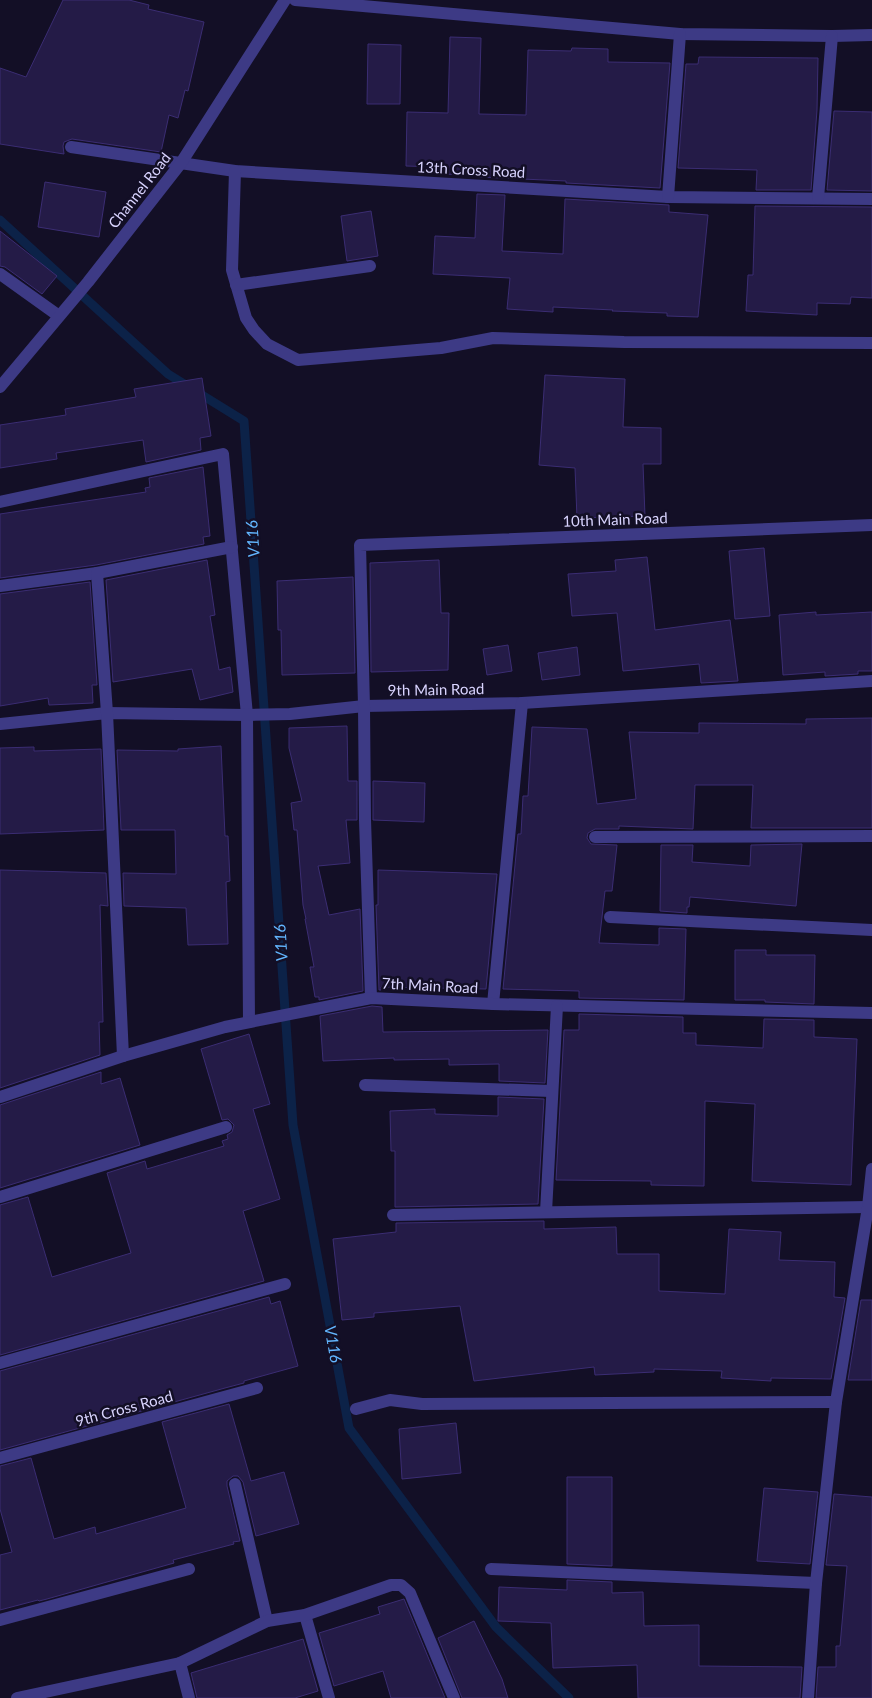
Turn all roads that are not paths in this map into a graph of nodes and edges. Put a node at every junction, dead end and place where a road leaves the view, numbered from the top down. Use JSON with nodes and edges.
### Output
{"nodes":[{"id":1,"x":285,"y":0,"type":"edge"},
{"id":2,"x":295,"y":0,"type":"edge"},
{"id":3,"x":680,"y":34,"type":"junction"},
{"id":4,"x":872,"y":34,"type":"edge"},
{"id":5,"x":832,"y":36,"type":"junction"},
{"id":6,"x":71,"y":147,"type":"dead end"},
{"id":7,"x":181,"y":163,"type":"junction"},
{"id":8,"x":235,"y":171,"type":"junction"},
{"id":9,"x":668,"y":197,"type":"junction"},
{"id":10,"x":818,"y":198,"type":"junction"},
{"id":11,"x":872,"y":199,"type":"edge"},
{"id":12,"x":370,"y":266,"type":"dead end"},
{"id":13,"x":0,"y":274,"type":"edge"},
{"id":14,"x":236,"y":285,"type":"junction"},
{"id":15,"x":59,"y":316,"type":"junction"},
{"id":16,"x":872,"y":343,"type":"edge"},
{"id":17,"x":0,"y":387,"type":"edge"},
{"id":18,"x":0,"y":502,"type":"edge"},
{"id":19,"x":872,"y":525,"type":"edge"},
{"id":20,"x":232,"y":548,"type":"junction"},
{"id":21,"x":97,"y":572,"type":"junction"},
{"id":22,"x":0,"y":586,"type":"edge"},
{"id":23,"x":872,"y":681,"type":"edge"},
{"id":24,"x":522,"y":703,"type":"junction"},
{"id":25,"x":364,"y":706,"type":"junction"},
{"id":26,"x":107,"y":713,"type":"junction"},
{"id":27,"x":249,"y":715,"type":"junction"},
{"id":28,"x":0,"y":724,"type":"edge"},
{"id":29,"x":872,"y":836,"type":"edge"},
{"id":30,"x":596,"y":837,"type":"dead end"},
{"id":31,"x":610,"y":917,"type":"dead end"},
{"id":32,"x":872,"y":930,"type":"edge"},
{"id":33,"x":371,"y":998,"type":"junction"},
{"id":34,"x":493,"y":1004,"type":"junction"},
{"id":35,"x":557,"y":1006,"type":"junction"},
{"id":36,"x":872,"y":1013,"type":"edge"},
{"id":37,"x":254,"y":1021,"type":"junction"},
{"id":38,"x":123,"y":1056,"type":"junction"},
{"id":39,"x":365,"y":1085,"type":"dead end"},
{"id":40,"x":552,"y":1091,"type":"junction"},
{"id":41,"x":0,"y":1096,"type":"edge"},
{"id":42,"x":226,"y":1127,"type":"dead end"},
{"id":43,"x":872,"y":1169,"type":"edge"},
{"id":44,"x":0,"y":1197,"type":"edge"},
{"id":45,"x":868,"y":1207,"type":"junction"},
{"id":46,"x":546,"y":1212,"type":"junction"},
{"id":47,"x":393,"y":1215,"type":"dead end"},
{"id":48,"x":285,"y":1284,"type":"dead end"},
{"id":49,"x":0,"y":1363,"type":"edge"},
{"id":50,"x":257,"y":1388,"type":"dead end"},
{"id":51,"x":836,"y":1402,"type":"junction"},
{"id":52,"x":356,"y":1409,"type":"dead end"},
{"id":53,"x":0,"y":1458,"type":"edge"},
{"id":54,"x":234,"y":1484,"type":"dead end"},
{"id":55,"x":189,"y":1569,"type":"dead end"},
{"id":56,"x":491,"y":1569,"type":"dead end"},
{"id":57,"x":816,"y":1583,"type":"junction"},
{"id":58,"x":305,"y":1615,"type":"junction"},
{"id":59,"x":0,"y":1620,"type":"edge"},
{"id":60,"x":267,"y":1621,"type":"junction"},
{"id":61,"x":180,"y":1663,"type":"junction"},
{"id":62,"x":17,"y":1698,"type":"edge"},
{"id":63,"x":189,"y":1698,"type":"edge"},
{"id":64,"x":329,"y":1698,"type":"edge"},
{"id":65,"x":454,"y":1698,"type":"edge"},
{"id":66,"x":808,"y":1698,"type":"edge"}],
"edges":[{"from":1,"to":7,"type":"street","name":"Channel Road"},
{"from":2,"to":3,"type":"street"},
{"from":3,"to":5,"type":"street"},
{"from":3,"to":9,"type":"street"},
{"from":4,"to":5,"type":"street"},
{"from":5,"to":10,"type":"street"},
{"from":6,"to":7,"type":"street","name":"13th Cross Road"},
{"from":7,"to":8,"type":"street","name":"13th Cross Road"},
{"from":7,"to":15,"type":"street","name":"Channel Road"},
{"from":8,"to":9,"type":"street","name":"13th Cross Road"},
{"from":8,"to":14,"type":"street"},
{"from":9,"to":10,"type":"street","name":"13th Cross Road"},
{"from":10,"to":11,"type":"street","name":"13th Cross Road"},
{"from":12,"to":14,"type":"street"},
{"from":13,"to":15,"type":"street"},
{"from":14,"to":16,"type":"street"},
{"from":15,"to":17,"type":"street","name":"Channel Road"},
{"from":18,"to":20,"type":"street"},
{"from":19,"to":25,"type":"street","name":"10th Main Road"},
{"from":20,"to":21,"type":"street"},
{"from":20,"to":27,"type":"street"},
{"from":21,"to":22,"type":"street"},
{"from":21,"to":26,"type":"street"},
{"from":23,"to":24,"type":"street","name":"9th Main Road"},
{"from":24,"to":25,"type":"street","name":"9th Main Road"},
{"from":24,"to":34,"type":"street"},
{"from":25,"to":27,"type":"street","name":"9th Main Road"},
{"from":25,"to":33,"type":"street"},
{"from":26,"to":27,"type":"street","name":"9th Main Road"},
{"from":26,"to":28,"type":"street","name":"9th Main Road"},
{"from":26,"to":38,"type":"street"},
{"from":27,"to":37,"type":"street"},
{"from":29,"to":30,"type":"street"},
{"from":31,"to":32,"type":"street"},
{"from":33,"to":34,"type":"street","name":"7th Main Road"},
{"from":33,"to":37,"type":"street","name":"7th Main Road"},
{"from":34,"to":35,"type":"street","name":"7th Main Road"},
{"from":35,"to":36,"type":"street","name":"7th Main Road"},
{"from":35,"to":40,"type":"street"},
{"from":37,"to":38,"type":"street","name":"7th Main Road"},
{"from":38,"to":41,"type":"street","name":"7th Main Road"},
{"from":39,"to":40,"type":"street"},
{"from":40,"to":46,"type":"street"},
{"from":42,"to":44,"type":"street"},
{"from":43,"to":45,"type":"street"},
{"from":45,"to":46,"type":"street"},
{"from":45,"to":51,"type":"street"},
{"from":46,"to":47,"type":"street"},
{"from":48,"to":49,"type":"street"},
{"from":50,"to":53,"type":"street","name":"9th Cross Road"},
{"from":51,"to":52,"type":"street"},
{"from":51,"to":57,"type":"street"},
{"from":54,"to":60,"type":"street"},
{"from":55,"to":59,"type":"street"},
{"from":56,"to":57,"type":"street"},
{"from":57,"to":66,"type":"street"},
{"from":58,"to":60,"type":"street"},
{"from":58,"to":64,"type":"street"},
{"from":58,"to":65,"type":"street"},
{"from":60,"to":61,"type":"street"},
{"from":61,"to":62,"type":"street"},
{"from":61,"to":63,"type":"street"}]}
